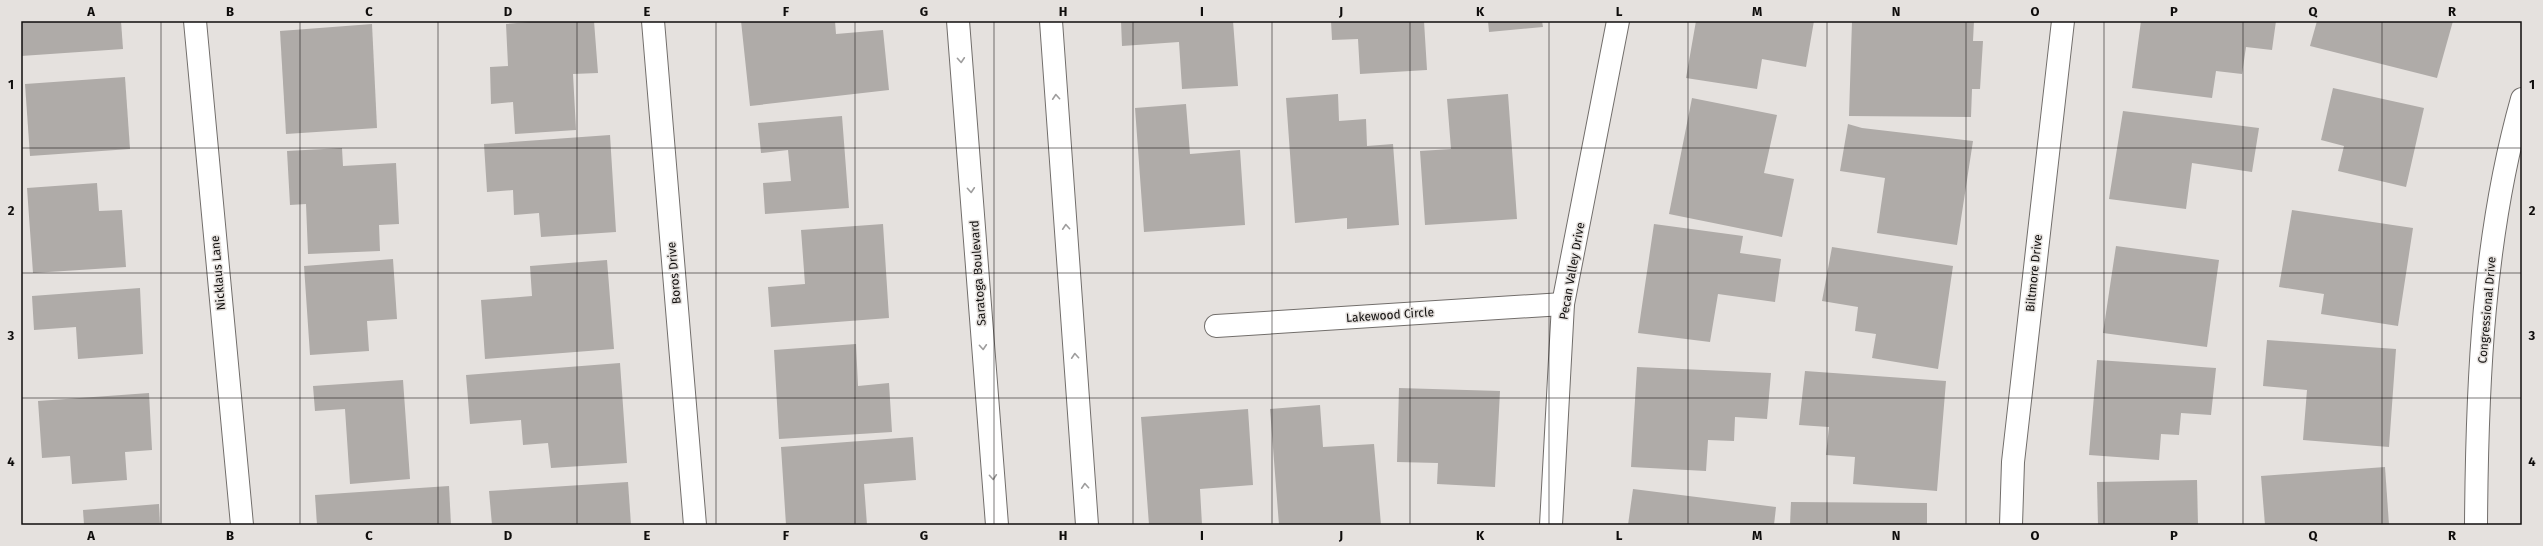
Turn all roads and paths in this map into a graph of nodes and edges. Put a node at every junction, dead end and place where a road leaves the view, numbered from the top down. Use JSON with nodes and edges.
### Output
{"nodes":[{"id":1,"x":195,"y":21,"type":"edge"},
{"id":2,"x":653,"y":21,"type":"edge"},
{"id":3,"x":958,"y":21,"type":"edge"},
{"id":4,"x":1050,"y":21,"type":"edge"},
{"id":5,"x":1618,"y":21,"type":"edge"},
{"id":6,"x":2063,"y":21,"type":"edge"},
{"id":7,"x":2522,"y":99,"type":"edge"},
{"id":8,"x":1564,"y":304,"type":"junction"},
{"id":9,"x":1216,"y":326,"type":"dead end"},
{"id":10,"x":242,"y":525,"type":"edge"},
{"id":11,"x":695,"y":525,"type":"edge"},
{"id":12,"x":997,"y":525,"type":"edge"},
{"id":13,"x":1088,"y":525,"type":"edge"},
{"id":14,"x":1551,"y":525,"type":"edge"},
{"id":15,"x":2011,"y":525,"type":"edge"},
{"id":16,"x":2476,"y":525,"type":"edge"}],
"edges":[{"from":1,"to":10,"type":"street","name":"Nicklaus Lane"},
{"from":2,"to":11,"type":"street","name":"Boros Drive"},
{"from":3,"to":12,"type":"street","name":"Saratoga Boulevard","one_way":true},
{"from":13,"to":4,"type":"street","one_way":true},
{"from":5,"to":8,"type":"street","name":"Pecan Valley Drive"},
{"from":6,"to":15,"type":"street","name":"Biltmore Drive"},
{"from":7,"to":16,"type":"street","name":"Congressional Drive"},
{"from":8,"to":9,"type":"street","name":"Lakewood Circle"},
{"from":8,"to":14,"type":"street","name":"Pecan Valley Drive"}]}
